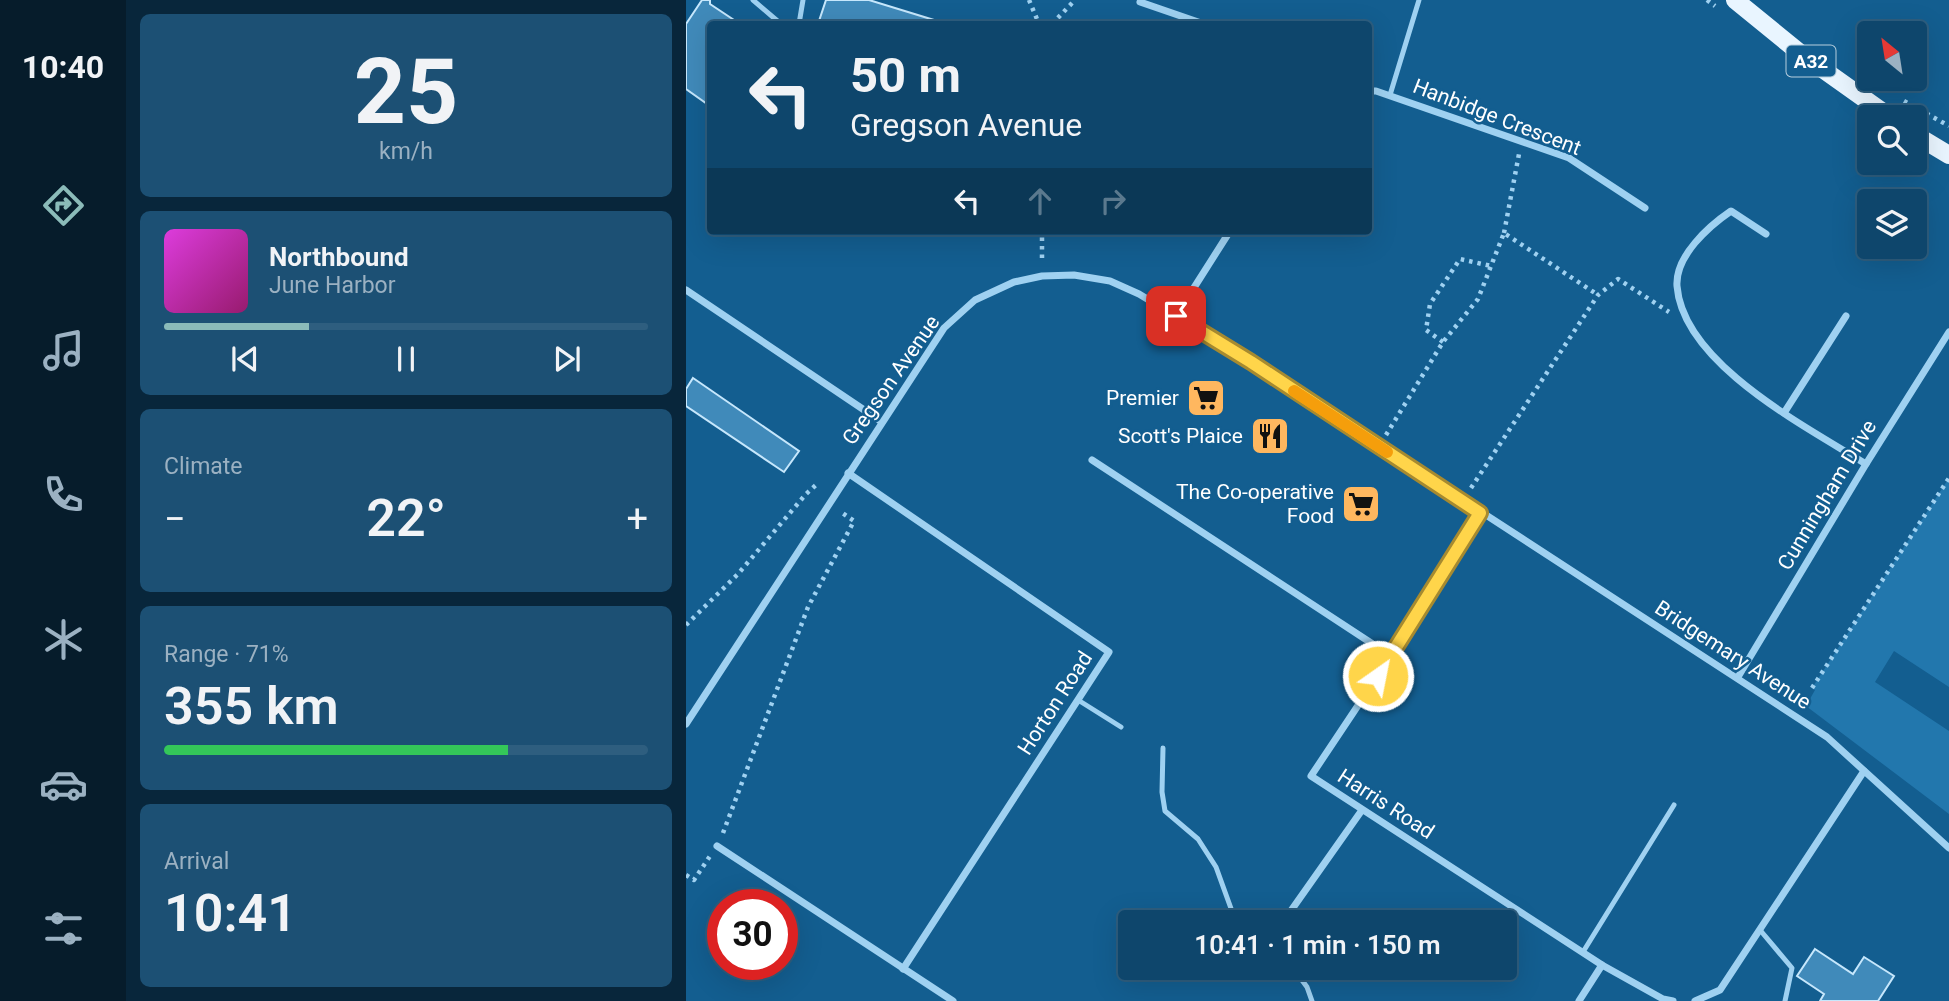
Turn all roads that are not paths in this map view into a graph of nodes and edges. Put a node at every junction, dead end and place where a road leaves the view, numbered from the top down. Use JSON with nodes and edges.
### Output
{"nodes":[{"id":1,"x":753,"y":0,"type":"edge"},
{"id":2,"x":803,"y":0,"type":"edge"},
{"id":3,"x":1419,"y":0,"type":"edge"},
{"id":4,"x":1735,"y":0,"type":"edge"},
{"id":5,"x":1140,"y":2,"type":"dead end"},
{"id":6,"x":778,"y":21,"type":"edge"},
{"id":7,"x":800,"y":21,"type":"edge"},
{"id":8,"x":1189,"y":21,"type":"edge"},
{"id":9,"x":1372,"y":90,"type":"edge"},
{"id":10,"x":1390,"y":95,"type":"junction"},
{"id":11,"x":1873,"y":105,"type":"edge"},
{"id":12,"x":1927,"y":142,"type":"edge"},
{"id":13,"x":1949,"y":155,"type":"edge"},
{"id":14,"x":1645,"y":208,"type":"dead end"},
{"id":15,"x":1766,"y":234,"type":"dead end"},
{"id":16,"x":1227,"y":235,"type":"edge"},
{"id":17,"x":686,"y":290,"type":"edge"},
{"id":18,"x":1176,"y":316,"type":"junction"},
{"id":19,"x":1846,"y":316,"type":"dead end"},
{"id":20,"x":1949,"y":332,"type":"edge"},
{"id":21,"x":1784,"y":413,"type":"junction"},
{"id":22,"x":882,"y":422,"type":"junction"},
{"id":23,"x":1092,"y":460,"type":"dead end"},
{"id":24,"x":1866,"y":464,"type":"junction"},
{"id":25,"x":848,"y":473,"type":"junction"},
{"id":26,"x":1480,"y":513,"type":"junction"},
{"id":27,"x":1391,"y":656,"type":"junction"},
{"id":28,"x":1738,"y":677,"type":"junction"},
{"id":29,"x":1078,"y":700,"type":"junction"},
{"id":30,"x":686,"y":724,"type":"edge"},
{"id":31,"x":1121,"y":727,"type":"dead end"},
{"id":32,"x":1163,"y":748,"type":"dead end"},
{"id":33,"x":1864,"y":771,"type":"junction"},
{"id":34,"x":1674,"y":805,"type":"dead end"},
{"id":35,"x":1362,"y":810,"type":"junction"},
{"id":36,"x":716,"y":846,"type":"road end"},
{"id":37,"x":1949,"y":848,"type":"edge"},
{"id":38,"x":1232,"y":910,"type":"edge"},
{"id":39,"x":1291,"y":910,"type":"edge"},
{"id":40,"x":1760,"y":930,"type":"junction"},
{"id":41,"x":1583,"y":952,"type":"junction"},
{"id":42,"x":1602,"y":965,"type":"junction"},
{"id":43,"x":903,"y":969,"type":"junction"},
{"id":44,"x":1302,"y":980,"type":"edge"},
{"id":45,"x":953,"y":1001,"type":"edge"},
{"id":46,"x":1312,"y":1001,"type":"edge"},
{"id":47,"x":1579,"y":1001,"type":"edge"},
{"id":48,"x":1674,"y":1001,"type":"edge"},
{"id":49,"x":1695,"y":1001,"type":"edge"},
{"id":50,"x":1785,"y":1001,"type":"edge"}],
"edges":[{"from":1,"to":6,"type":"lane"},
{"from":2,"to":7,"type":"lane"},
{"from":3,"to":10,"type":"lane"},
{"from":4,"to":11,"type":"main road","number":"A32"},
{"from":5,"to":8,"type":"street"},
{"from":9,"to":10,"type":"street","name":"Hanbidge Crescent"},
{"from":10,"to":14,"type":"street","name":"Hanbidge Crescent"},
{"from":12,"to":13,"type":"main road"},
{"from":15,"to":21,"type":"street"},
{"from":16,"to":18,"type":"street"},
{"from":17,"to":22,"type":"street"},
{"from":18,"to":22,"type":"street","name":"Gregson Avenue"},
{"from":18,"to":26,"type":"street","name":"Gregson Avenue"},
{"from":19,"to":21,"type":"street"},
{"from":20,"to":24,"type":"street","name":"Cunningham Drive"},
{"from":21,"to":24,"type":"street"},
{"from":22,"to":25,"type":"street","name":"Gregson Avenue"},
{"from":23,"to":27,"type":"street"},
{"from":24,"to":28,"type":"street","name":"Cunningham Drive"},
{"from":25,"to":29,"type":"street","name":"Horton Road"},
{"from":25,"to":30,"type":"street","name":"Gregson Avenue"},
{"from":26,"to":27,"type":"street","name":"Harris Road"},
{"from":26,"to":28,"type":"street","name":"Bridgemary Avenue"},
{"from":27,"to":35,"type":"street","name":"Harris Road"},
{"from":28,"to":33,"type":"street","name":"Bridgemary Avenue"},
{"from":29,"to":31,"type":"lane"},
{"from":29,"to":43,"type":"street","name":"Horton Road"},
{"from":32,"to":38,"type":"lane"},
{"from":33,"to":37,"type":"street","name":"Bridgemary Avenue"},
{"from":33,"to":40,"type":"street"},
{"from":34,"to":41,"type":"lane"},
{"from":35,"to":39,"type":"street"},
{"from":35,"to":41,"type":"street","name":"Harris Road"},
{"from":36,"to":43,"type":"street"},
{"from":40,"to":49,"type":"street"},
{"from":40,"to":50,"type":"lane"},
{"from":41,"to":42,"type":"street","name":"Harris Road"},
{"from":42,"to":47,"type":"street"},
{"from":42,"to":48,"type":"street","name":"Harris Road"},
{"from":43,"to":45,"type":"street"},
{"from":44,"to":46,"type":"lane"}]}
